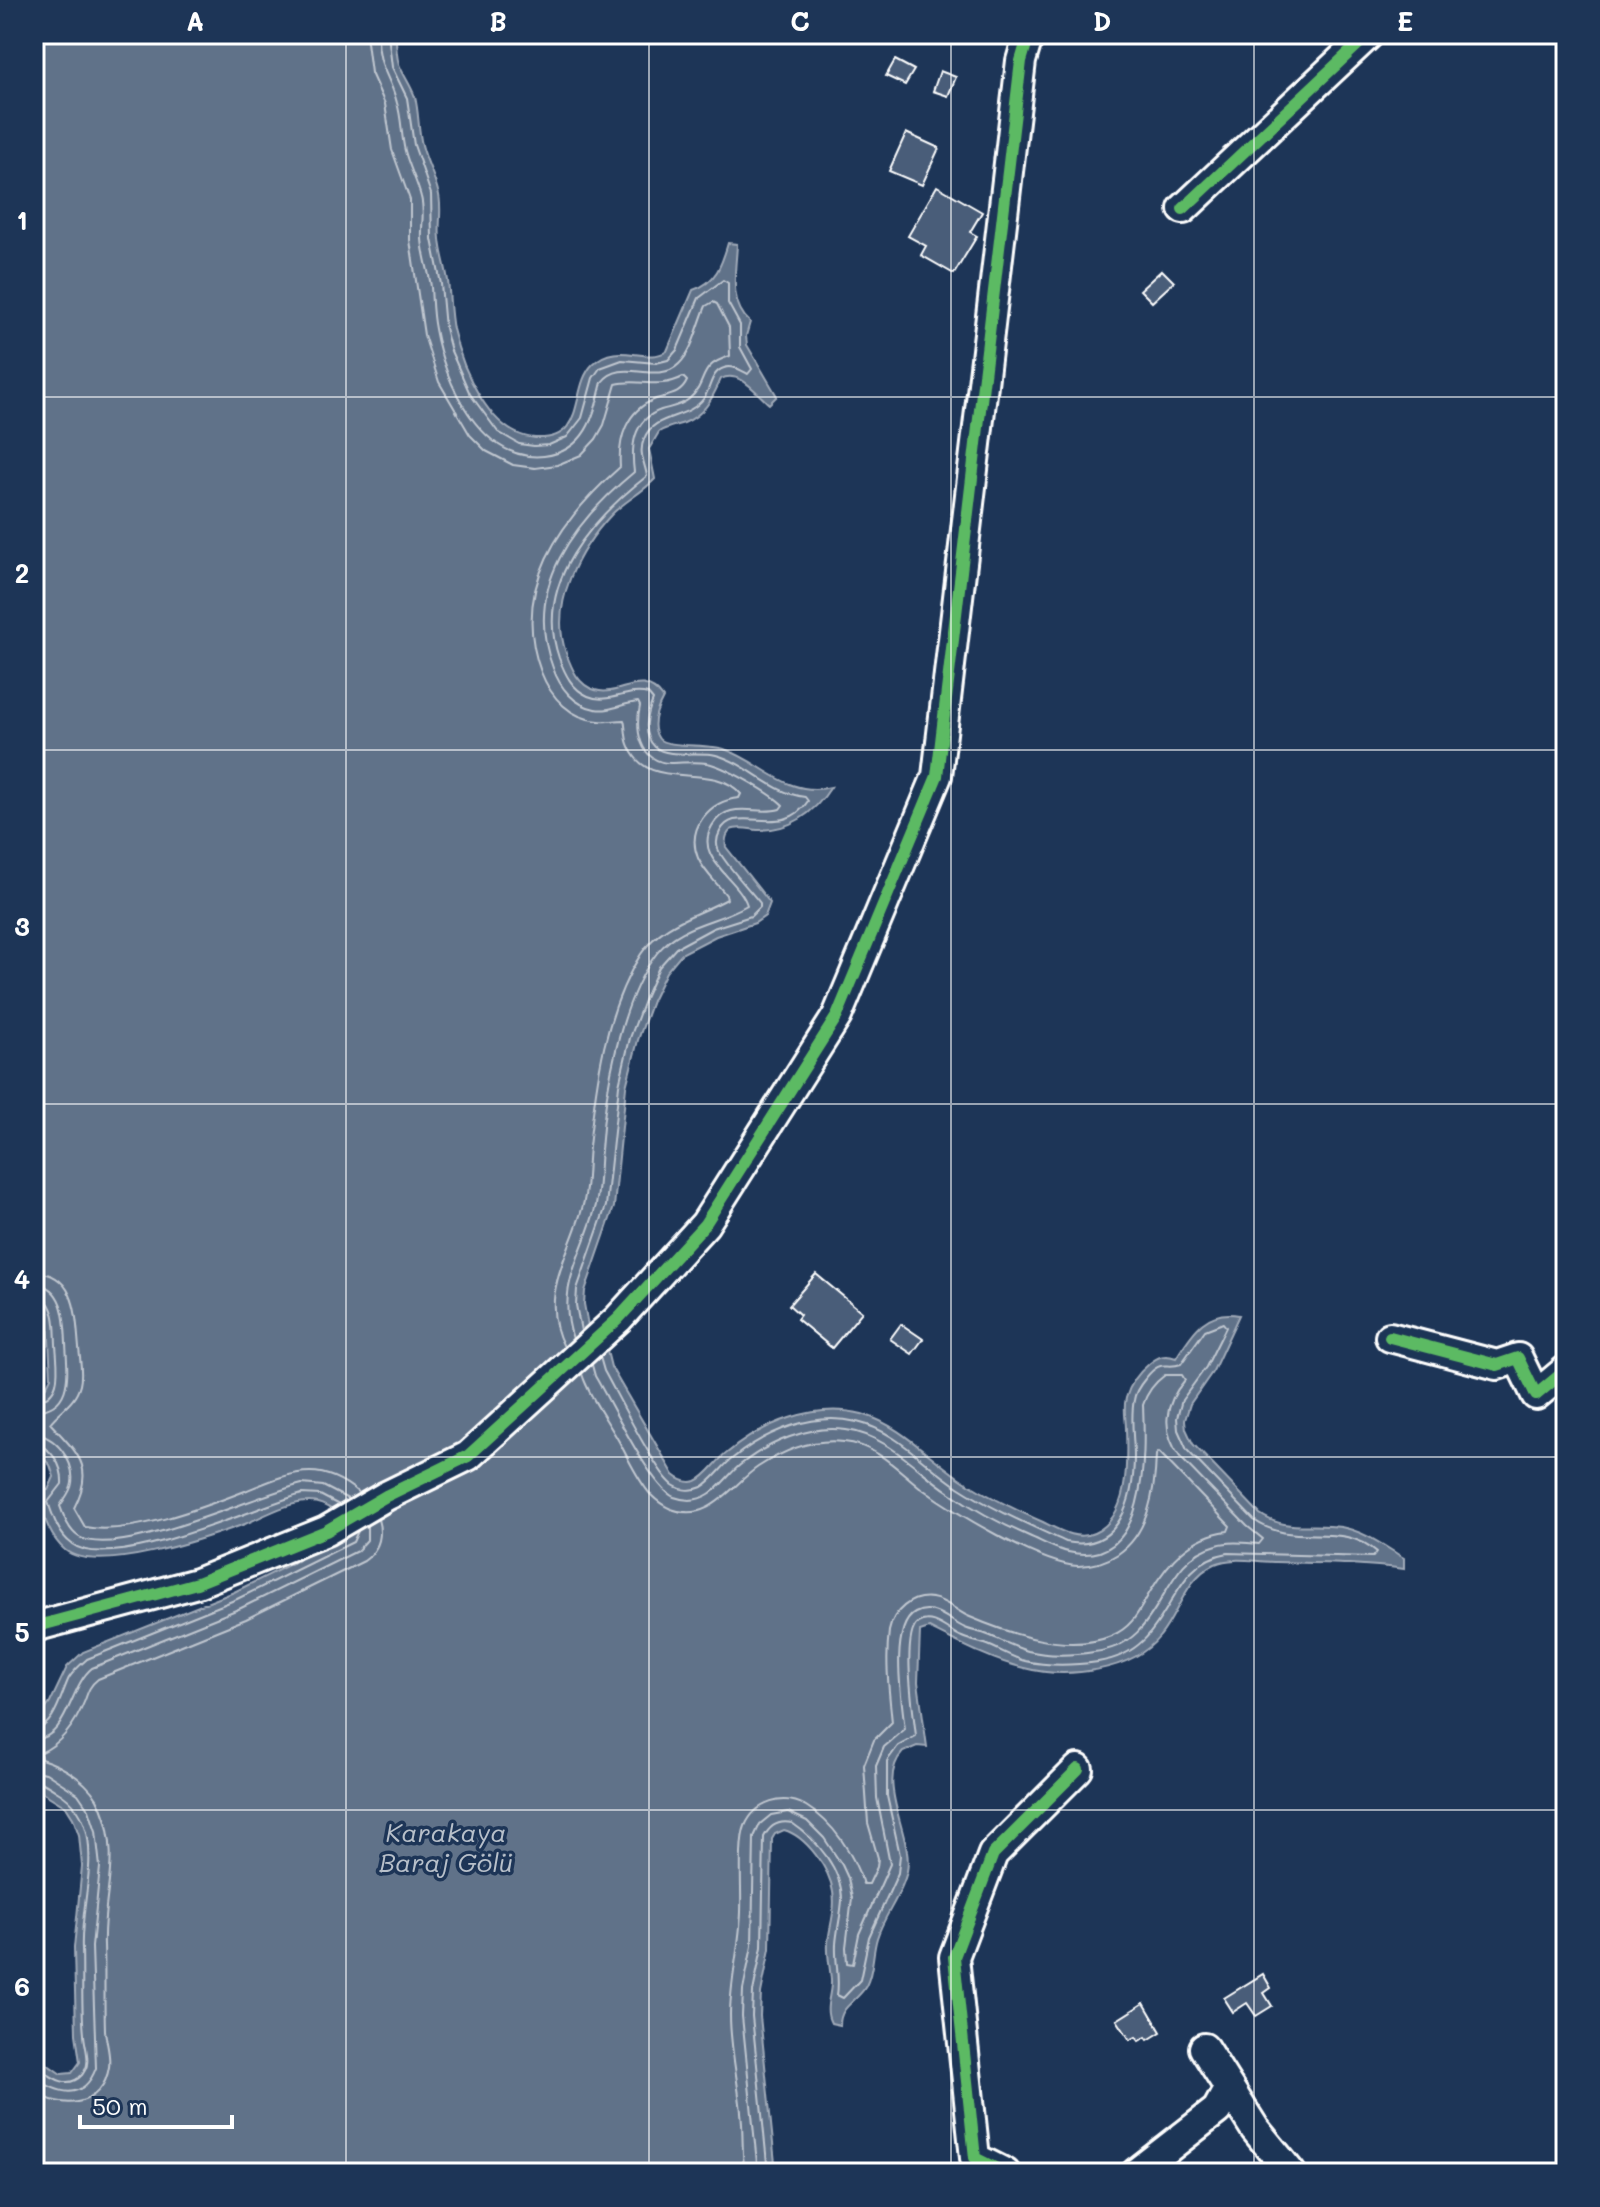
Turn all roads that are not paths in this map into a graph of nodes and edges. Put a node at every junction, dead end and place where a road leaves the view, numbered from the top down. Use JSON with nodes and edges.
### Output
{"nodes":[{"id":1,"x":1029,"y":34,"type":"edge"},
{"id":2,"x":1369,"y":34,"type":"edge"},
{"id":3,"x":1183,"y":209,"type":"dead end"},
{"id":4,"x":1390,"y":1337,"type":"dead end"},
{"id":5,"x":1566,"y":1370,"type":"edge"},
{"id":6,"x":34,"y":1627,"type":"edge"},
{"id":7,"x":1078,"y":1769,"type":"dead end"},
{"id":8,"x":1204,"y":2048,"type":"dead end"},
{"id":9,"x":1229,"y":2088,"type":"junction"},
{"id":10,"x":1005,"y":2173,"type":"edge"},
{"id":11,"x":1136,"y":2173,"type":"edge"},
{"id":12,"x":1291,"y":2173,"type":"edge"}],
"edges":[{"from":1,"to":6,"type":"street"},
{"from":2,"to":3,"type":"street"},
{"from":4,"to":5,"type":"street"},
{"from":7,"to":10,"type":"street"},
{"from":8,"to":9,"type":"street"},
{"from":9,"to":11,"type":"street"},
{"from":9,"to":12,"type":"street"}]}
